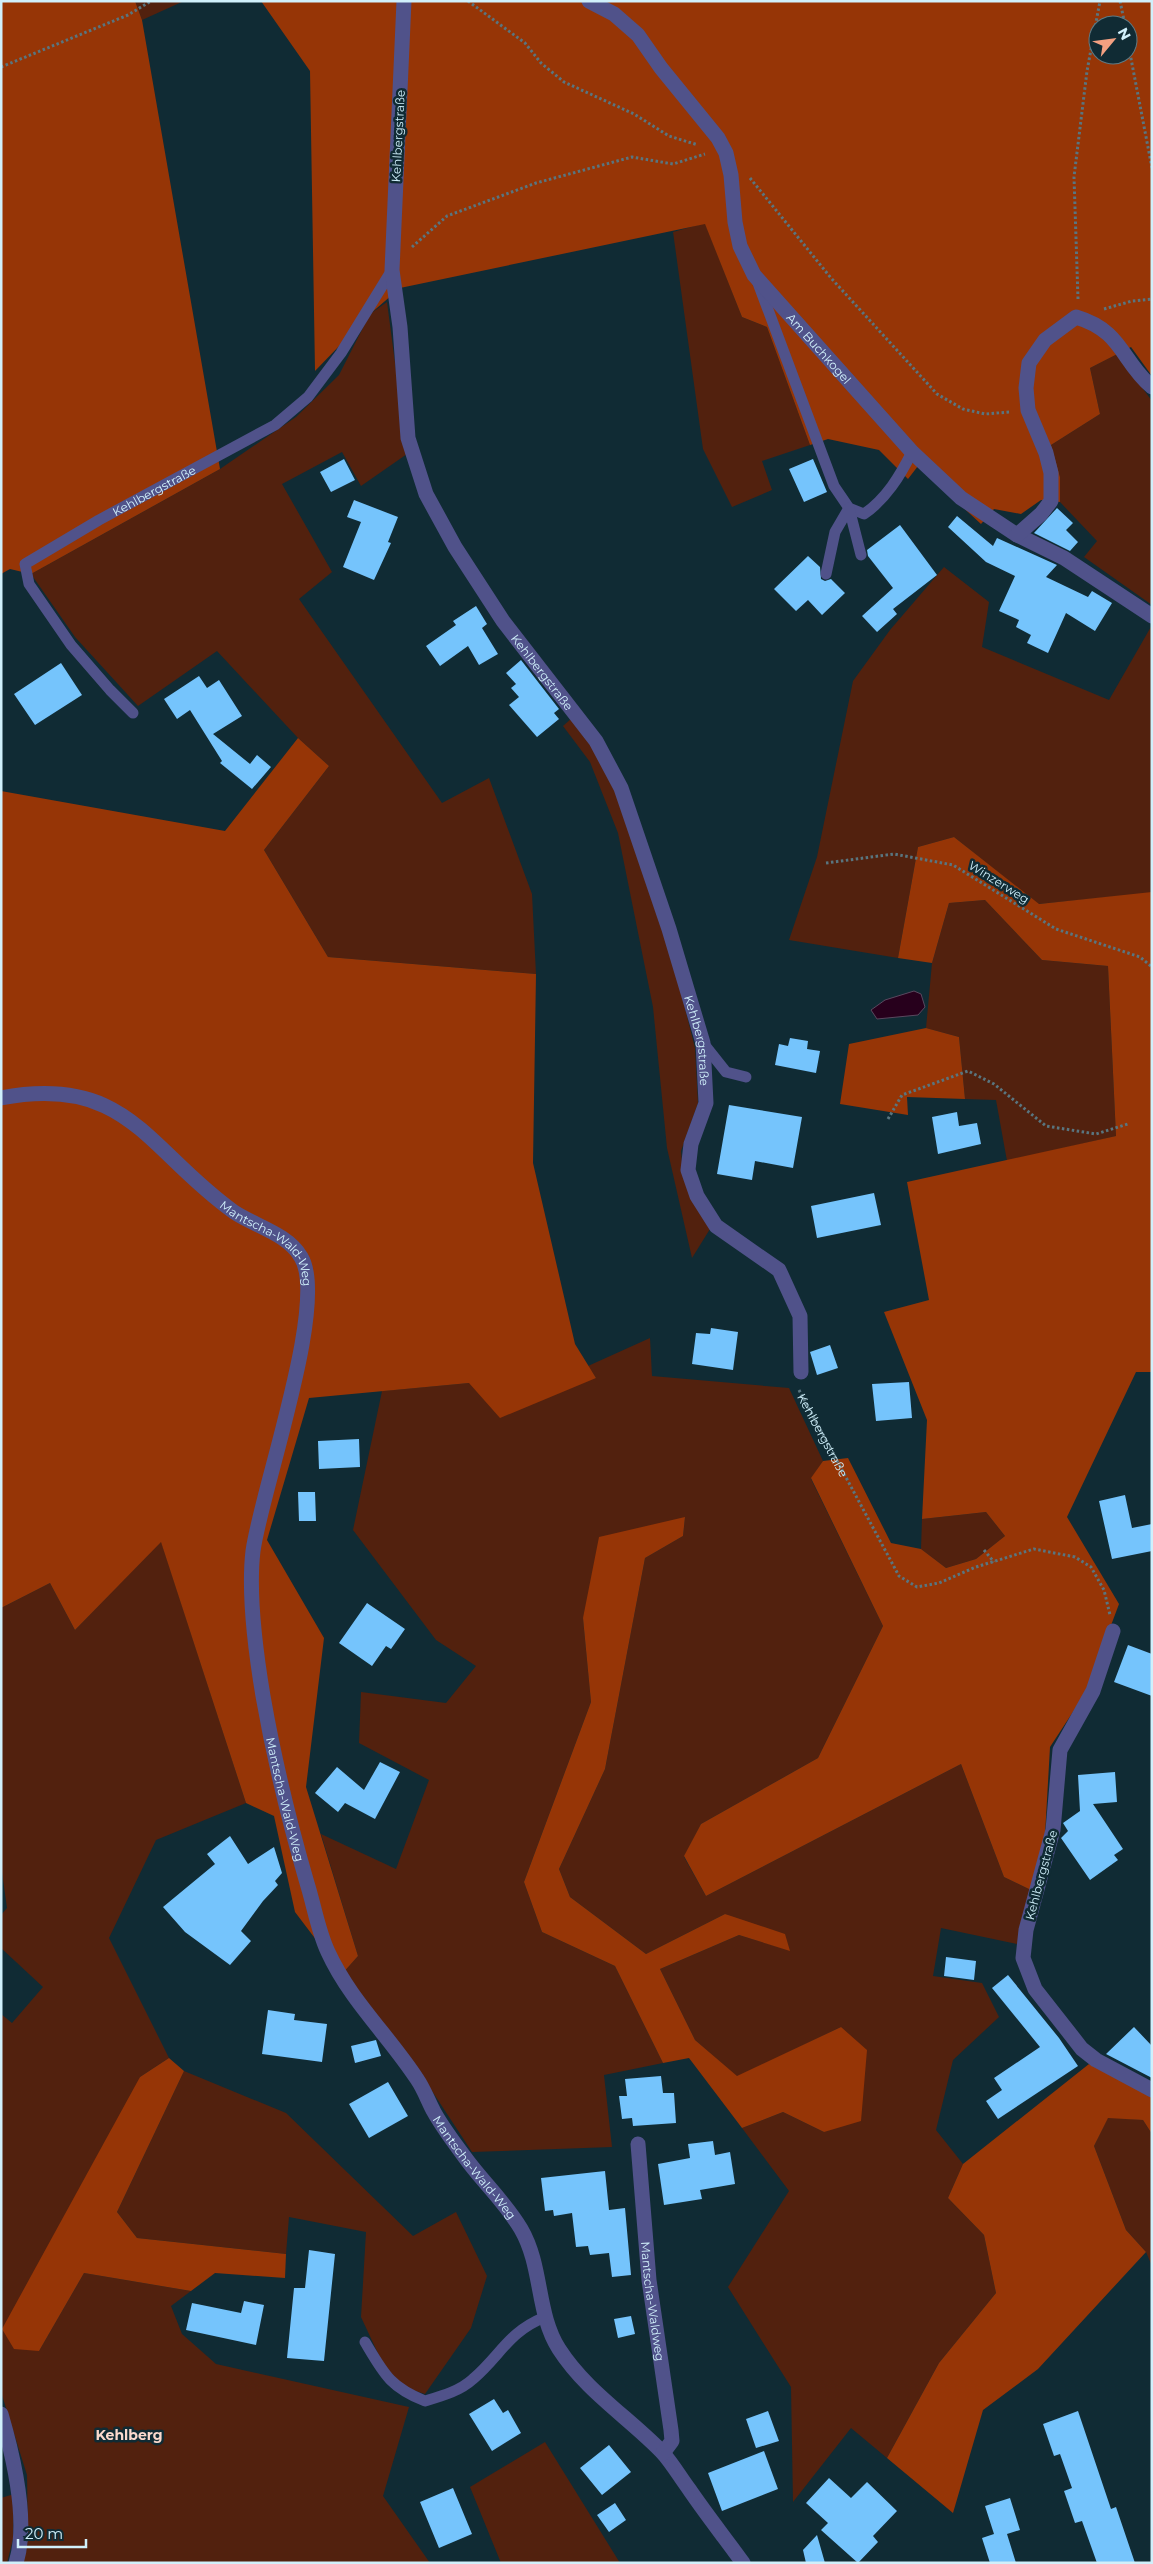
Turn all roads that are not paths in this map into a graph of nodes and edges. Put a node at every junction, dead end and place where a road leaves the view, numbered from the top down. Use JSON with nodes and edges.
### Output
{"nodes":[{"id":1,"x":404,"y":1,"type":"edge"},
{"id":2,"x":589,"y":1,"type":"edge"},
{"id":3,"x":392,"y":270,"type":"junction"},
{"id":4,"x":754,"y":275,"type":"junction"},
{"id":5,"x":1152,"y":388,"type":"edge"},
{"id":6,"x":912,"y":452,"type":"junction"},
{"id":7,"x":850,"y":508,"type":"junction"},
{"id":8,"x":1016,"y":535,"type":"junction"},
{"id":9,"x":860,"y":555,"type":"dead end"},
{"id":10,"x":826,"y":574,"type":"dead end"},
{"id":11,"x":1152,"y":616,"type":"edge"},
{"id":12,"x":133,"y":712,"type":"dead end"},
{"id":13,"x":702,"y":1043,"type":"junction"},
{"id":14,"x":746,"y":1077,"type":"dead end"},
{"id":15,"x":1,"y":1098,"type":"edge"},
{"id":16,"x":801,"y":1372,"type":"road end"},
{"id":17,"x":1113,"y":1631,"type":"road end"},
{"id":18,"x":1152,"y":2090,"type":"edge"},
{"id":19,"x":638,"y":2144,"type":"dead end"},
{"id":20,"x":545,"y":2317,"type":"junction"},
{"id":21,"x":365,"y":2342,"type":"dead end"},
{"id":22,"x":1,"y":2414,"type":"edge"},
{"id":23,"x":663,"y":2453,"type":"junction"},
{"id":24,"x":16,"y":2563,"type":"edge"},
{"id":25,"x":743,"y":2563,"type":"edge"}],
"edges":[{"from":1,"to":3,"type":"street","name":"Kehlbergstraße"},
{"from":2,"to":4,"type":"street","name":"Am Buchkogel"},
{"from":3,"to":12,"type":"lane","name":"Kehlbergstraße"},
{"from":3,"to":13,"type":"street","name":"Kehlbergstraße"},
{"from":4,"to":6,"type":"street","name":"Am Buchkogel"},
{"from":4,"to":7,"type":"lane"},
{"from":5,"to":8,"type":"street"},
{"from":6,"to":7,"type":"lane"},
{"from":6,"to":8,"type":"street","name":"Am Buchkogel"},
{"from":7,"to":9,"type":"lane"},
{"from":7,"to":10,"type":"lane"},
{"from":8,"to":11,"type":"street","name":"Am Buchkogel"},
{"from":13,"to":14,"type":"lane"},
{"from":13,"to":16,"type":"street","name":"Kehlbergstraße"},
{"from":15,"to":20,"type":"street","name":"Mantscha-Wald-Weg"},
{"from":17,"to":18,"type":"street","name":"Kehlbergstraße"},
{"from":19,"to":23,"type":"street","name":"Mantscha-Waldweg"},
{"from":20,"to":21,"type":"lane"},
{"from":20,"to":23,"type":"street","name":"Mantscha-Wald-Weg"},
{"from":22,"to":24,"type":"street"},
{"from":23,"to":25,"type":"street","name":"Mantscha-Wald-Weg"}]}
